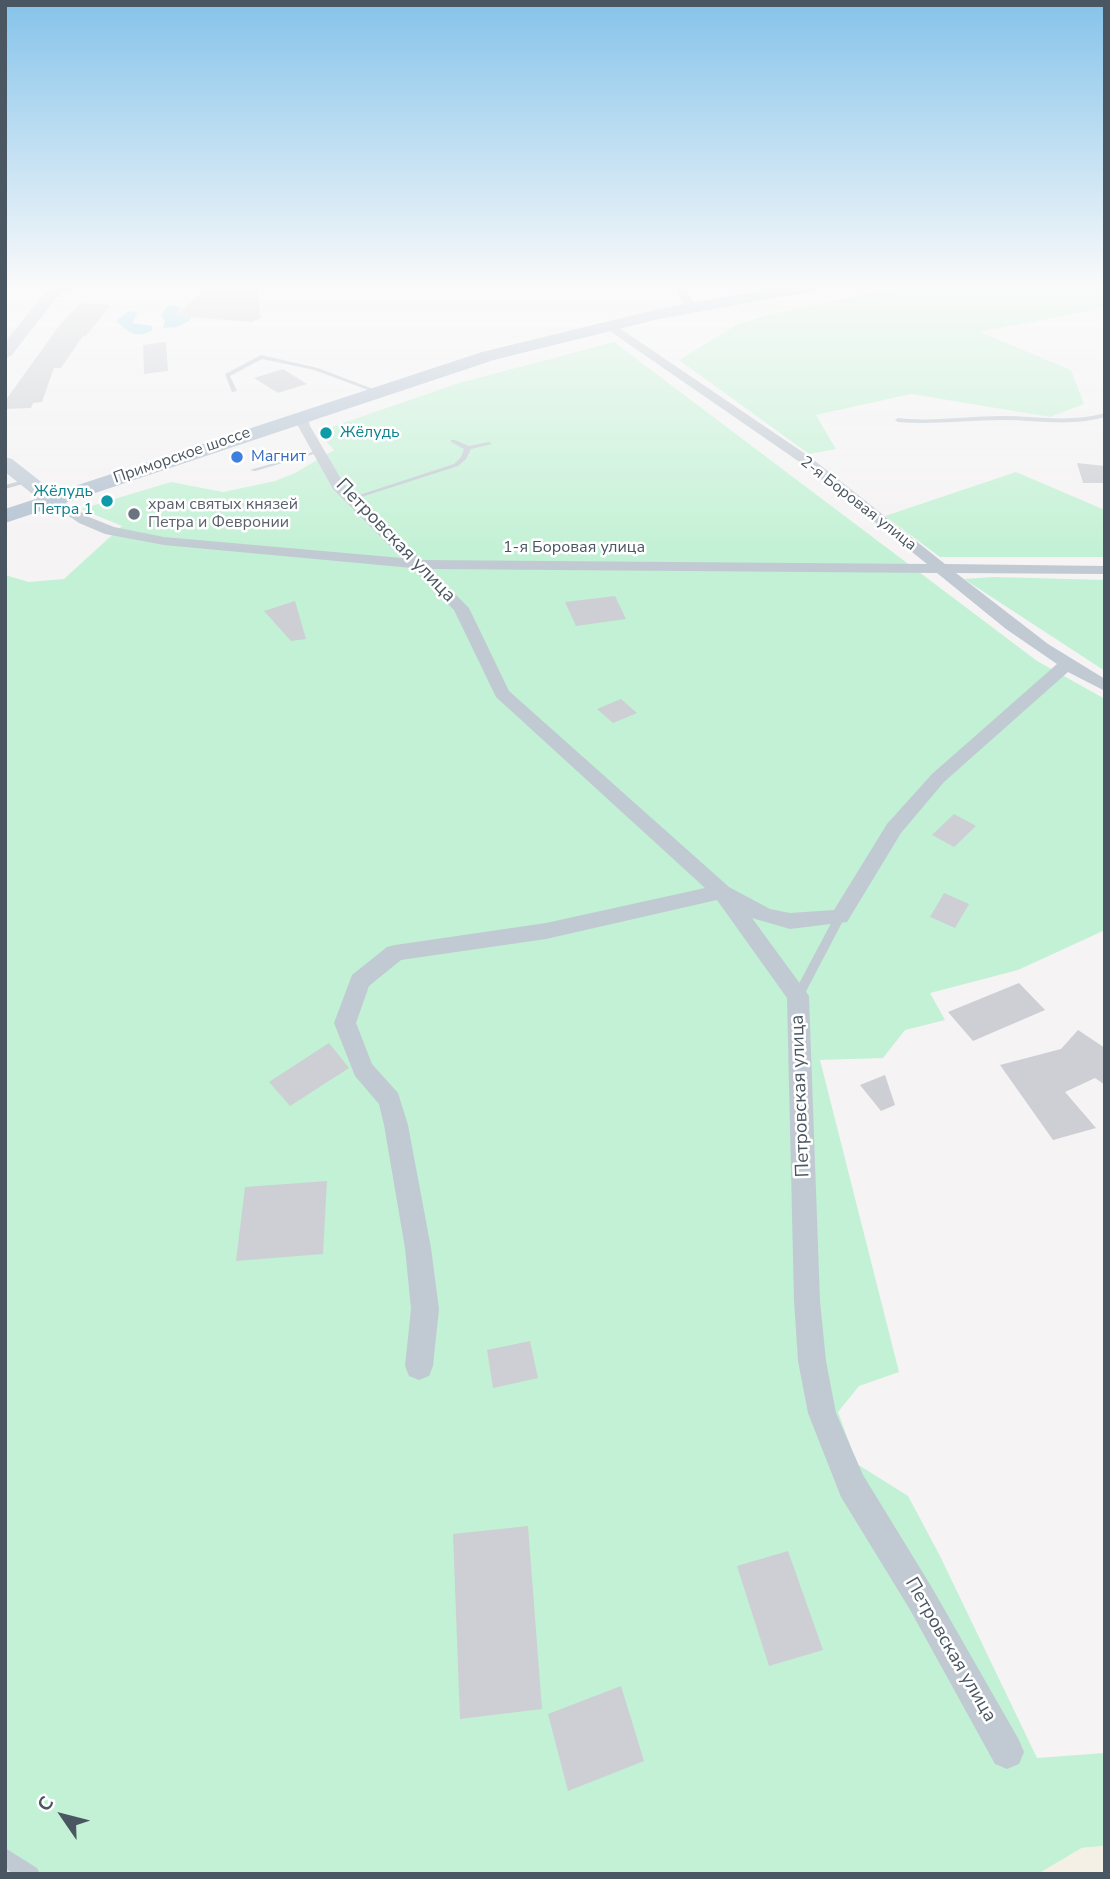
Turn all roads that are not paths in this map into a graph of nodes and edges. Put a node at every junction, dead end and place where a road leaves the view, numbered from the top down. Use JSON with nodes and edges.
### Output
{"nodes":[{"id":1,"x":228,"y":375,"type":"edge"},
{"id":2,"x":331,"y":375,"type":"edge"},
{"id":3,"x":431,"y":375,"type":"edge"},
{"id":4,"x":680,"y":375,"type":"edge"},
{"id":5,"x":234,"y":391,"type":"dead end"},
{"id":6,"x":378,"y":392,"type":"junction"},
{"id":7,"x":1105,"y":415,"type":"edge"},
{"id":8,"x":302,"y":416,"type":"junction"},
{"id":9,"x":898,"y":420,"type":"dead end"},
{"id":10,"x":453,"y":441,"type":"dead end"},
{"id":11,"x":489,"y":444,"type":"dead end"},
{"id":12,"x":468,"y":448,"type":"junction"},
{"id":13,"x":318,"y":452,"type":"junction"},
{"id":14,"x":5,"y":463,"type":"edge"},
{"id":15,"x":253,"y":470,"type":"dead end"},
{"id":16,"x":28,"y":481,"type":"junction"},
{"id":17,"x":5,"y":487,"type":"edge"},
{"id":18,"x":350,"y":499,"type":"junction"},
{"id":19,"x":52,"y":500,"type":"junction"},
{"id":20,"x":5,"y":516,"type":"edge"},
{"id":21,"x":419,"y":564,"type":"junction"},
{"id":22,"x":938,"y":568,"type":"junction"},
{"id":23,"x":1105,"y":570,"type":"edge"},
{"id":24,"x":1066,"y":665,"type":"junction"},
{"id":25,"x":1105,"y":686,"type":"edge"},
{"id":26,"x":722,"y":892,"type":"junction"},
{"id":27,"x":840,"y":917,"type":"junction"},
{"id":28,"x":798,"y":996,"type":"junction"},
{"id":29,"x":419,"y":1366,"type":"dead end"},
{"id":30,"x":1007,"y":1752,"type":"dead end"},
{"id":31,"x":5,"y":1857,"type":"edge"},
{"id":32,"x":31,"y":1874,"type":"edge"}],
"edges":[{"from":1,"to":5,"type":"lane"},
{"from":2,"to":6,"type":"lane"},
{"from":3,"to":6,"type":"main road","name":"Приморское шоссе"},
{"from":4,"to":22,"type":"street","name":"2-я Боровая улица"},
{"from":6,"to":8,"type":"main road","name":"Приморское шоссе"},
{"from":7,"to":9,"type":"lane"},
{"from":8,"to":13,"type":"street","name":"Петровская улица"},
{"from":8,"to":19,"type":"main road","name":"Приморское шоссе"},
{"from":10,"to":12,"type":"lane"},
{"from":11,"to":12,"type":"lane"},
{"from":12,"to":18,"type":"lane"},
{"from":13,"to":15,"type":"lane"},
{"from":13,"to":18,"type":"street","name":"Петровская улица"},
{"from":14,"to":16,"type":"street"},
{"from":16,"to":17,"type":"lane"},
{"from":16,"to":19,"type":"street"},
{"from":18,"to":21,"type":"street","name":"Петровская улица"},
{"from":19,"to":20,"type":"main road","name":"Приморское шоссе"},
{"from":19,"to":21,"type":"street","name":"1-я Боровая улица"},
{"from":21,"to":22,"type":"street","name":"1-я Боровая улица"},
{"from":21,"to":26,"type":"street","name":"Петровская улица"},
{"from":22,"to":23,"type":"street","name":"1-я Боровая улица"},
{"from":22,"to":24,"type":"street","name":"2-я Боровая улица"},
{"from":24,"to":25,"type":"street","name":"2-я Боровая улица"},
{"from":24,"to":27,"type":"street"},
{"from":26,"to":27,"type":"street"},
{"from":26,"to":28,"type":"street","name":"Петровская улица"},
{"from":26,"to":29,"type":"street"},
{"from":27,"to":28,"type":"lane"},
{"from":28,"to":30,"type":"street","name":"Петровская улица"},
{"from":31,"to":32,"type":"lane"}]}
